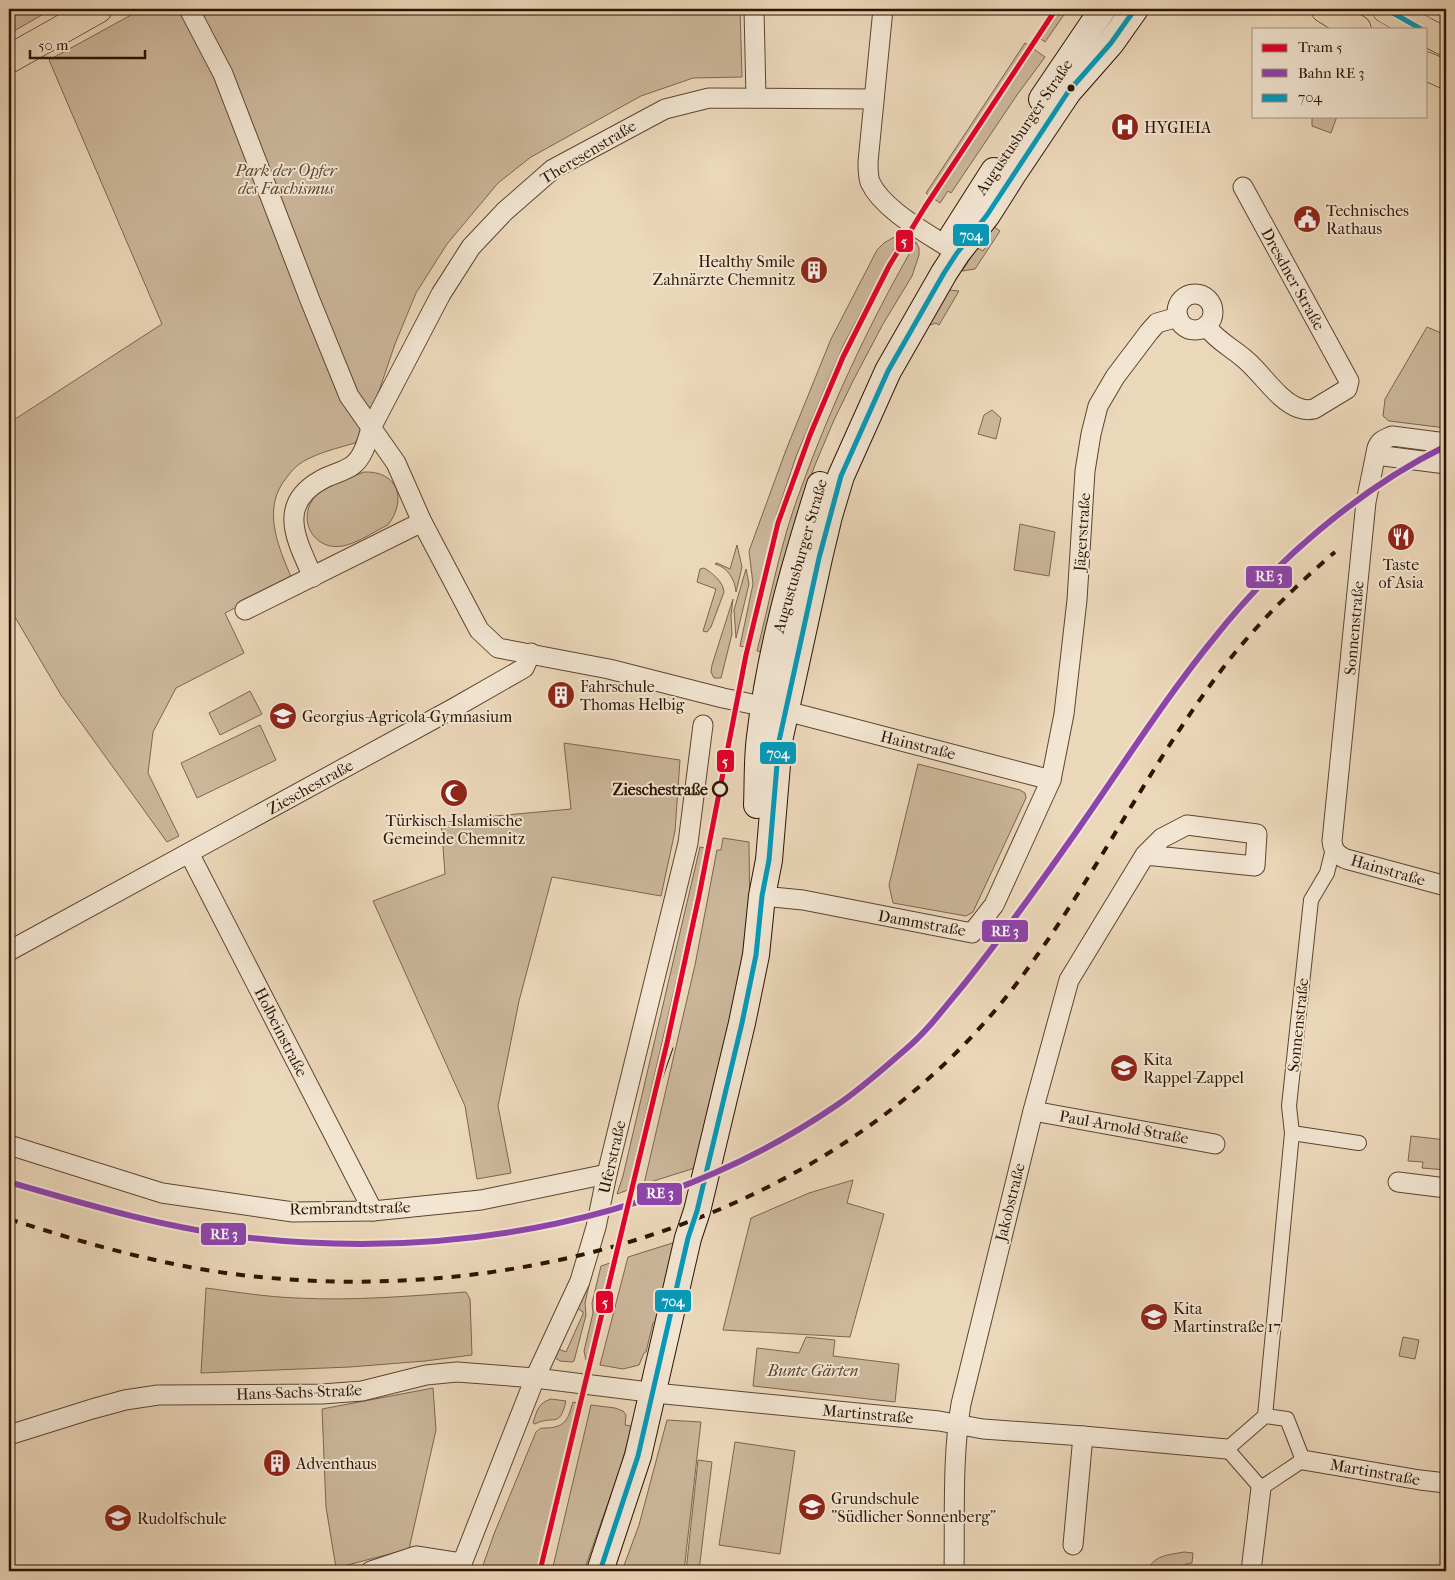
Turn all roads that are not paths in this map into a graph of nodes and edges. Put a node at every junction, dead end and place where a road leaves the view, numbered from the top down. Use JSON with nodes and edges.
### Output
{"nodes":[{"id":1,"x":98,"y":9,"type":"edge"},
{"id":2,"x":189,"y":9,"type":"edge"},
{"id":3,"x":754,"y":9,"type":"edge"},
{"id":4,"x":883,"y":9,"type":"edge"},
{"id":5,"x":1103,"y":9,"type":"edge"},
{"id":6,"x":1135,"y":9,"type":"edge"},
{"id":7,"x":1325,"y":9,"type":"edge"},
{"id":8,"x":1386,"y":9,"type":"edge"},
{"id":9,"x":1355,"y":28,"type":"edge"},
{"id":10,"x":1419,"y":28,"type":"edge"},
{"id":11,"x":1428,"y":33,"type":"edge"},
{"id":12,"x":1446,"y":42,"type":"edge"},
{"id":13,"x":9,"y":59,"type":"edge"},
{"id":14,"x":1428,"y":67,"type":"edge"},
{"id":15,"x":1446,"y":75,"type":"edge"},
{"id":16,"x":756,"y":98,"type":"junction"},
{"id":17,"x":874,"y":99,"type":"junction"},
{"id":18,"x":1242,"y":187,"type":"dead end"},
{"id":19,"x":952,"y":249,"type":"junction"},
{"id":20,"x":1178,"y":317,"type":"junction"},
{"id":21,"x":1206,"y":326,"type":"junction"},
{"id":22,"x":371,"y":428,"type":"junction"},
{"id":23,"x":1446,"y":443,"type":"edge"},
{"id":24,"x":1376,"y":455,"type":"junction"},
{"id":25,"x":1446,"y":464,"type":"edge"},
{"id":26,"x":422,"y":522,"type":"junction"},
{"id":27,"x":313,"y":577,"type":"junction"},
{"id":28,"x":244,"y":610,"type":"dead end"},
{"id":29,"x":531,"y":653,"type":"junction"},
{"id":30,"x":708,"y":694,"type":"junction"},
{"id":31,"x":775,"y":708,"type":"junction"},
{"id":32,"x":1051,"y":780,"type":"junction"},
{"id":33,"x":1333,"y":849,"type":"junction"},
{"id":34,"x":189,"y":853,"type":"junction"},
{"id":35,"x":1145,"y":855,"type":"junction"},
{"id":36,"x":1446,"y":886,"type":"edge"},
{"id":37,"x":762,"y":896,"type":"junction"},
{"id":38,"x":9,"y":951,"type":"edge"},
{"id":39,"x":1033,"y":1111,"type":"junction"},
{"id":40,"x":1292,"y":1133,"type":"junction"},
{"id":41,"x":1359,"y":1143,"type":"dead end"},
{"id":42,"x":1215,"y":1144,"type":"dead end"},
{"id":43,"x":9,"y":1145,"type":"edge"},
{"id":44,"x":607,"y":1174,"type":"junction"},
{"id":45,"x":1398,"y":1182,"type":"dead end"},
{"id":46,"x":1446,"y":1188,"type":"edge"},
{"id":47,"x":373,"y":1211,"type":"junction"},
{"id":48,"x":535,"y":1378,"type":"junction"},
{"id":49,"x":652,"y":1391,"type":"junction"},
{"id":50,"x":1265,"y":1416,"type":"junction"},
{"id":51,"x":957,"y":1424,"type":"junction"},
{"id":52,"x":9,"y":1434,"type":"edge"},
{"id":53,"x":1083,"y":1436,"type":"junction"},
{"id":54,"x":1226,"y":1449,"type":"junction"},
{"id":55,"x":1303,"y":1460,"type":"junction"},
{"id":56,"x":1446,"y":1483,"type":"edge"},
{"id":57,"x":1261,"y":1488,"type":"junction"},
{"id":58,"x":1073,"y":1545,"type":"dead end"},
{"id":59,"x":460,"y":1567,"type":"edge"},
{"id":60,"x":371,"y":1571,"type":"edge"},
{"id":61,"x":600,"y":1571,"type":"edge"},
{"id":62,"x":954,"y":1571,"type":"edge"},
{"id":63,"x":1251,"y":1571,"type":"edge"}],
"edges":[{"from":1,"to":13,"type":"main road"},
{"from":2,"to":22,"type":"street"},
{"from":3,"to":16,"type":"street"},
{"from":4,"to":17,"type":"street"},
{"from":5,"to":19,"type":"main road","name":"Augustusburger Straße"},
{"from":6,"to":19,"type":"main road","name":"Augustusburger Straße"},
{"from":7,"to":9,"type":"main road"},
{"from":8,"to":10,"type":"main road"},
{"from":11,"to":12,"type":"main road"},
{"from":14,"to":15,"type":"main road"},
{"from":16,"to":17,"type":"street","name":"Theresenstraße"},
{"from":16,"to":22,"type":"street","name":"Theresenstraße"},
{"from":17,"to":19,"type":"street"},
{"from":18,"to":21,"type":"street","name":"Dresdner Straße"},
{"from":19,"to":31,"type":"main road","name":"Augustusburger Straße"},
{"from":20,"to":21,"type":"street"},
{"from":20,"to":21,"type":"street"},
{"from":20,"to":32,"type":"street","name":"Jägerstraße"},
{"from":22,"to":26,"type":"street"},
{"from":22,"to":27,"type":"street"},
{"from":23,"to":24,"type":"street"},
{"from":24,"to":25,"type":"street"},
{"from":24,"to":33,"type":"street","name":"Sonnenstraße"},
{"from":26,"to":27,"type":"street"},
{"from":26,"to":29,"type":"street"},
{"from":27,"to":28,"type":"street"},
{"from":29,"to":30,"type":"street"},
{"from":29,"to":34,"type":"street","name":"Zieschestraße"},
{"from":30,"to":31,"type":"street"},
{"from":30,"to":44,"type":"street","name":"Uferstraße"},
{"from":31,"to":32,"type":"street","name":"Hainstraße"},
{"from":31,"to":37,"type":"main road","name":"Augustusburger Straße"},
{"from":32,"to":37,"type":"street","name":"Dammstraße"},
{"from":33,"to":36,"type":"street","name":"Hainstraße"},
{"from":33,"to":40,"type":"street","name":"Sonnenstraße"},
{"from":34,"to":38,"type":"street","name":"Zieschestraße"},
{"from":34,"to":47,"type":"street","name":"Holbeinstraße"},
{"from":35,"to":35,"type":"street","name":"Jakobstraße"},
{"from":35,"to":39,"type":"street","name":"Jakobstraße"},
{"from":37,"to":49,"type":"main road","name":"Augustusburger Straße"},
{"from":39,"to":42,"type":"street","name":"Paul-Arnold-Straße"},
{"from":39,"to":51,"type":"street","name":"Jakobstraße"},
{"from":40,"to":41,"type":"street"},
{"from":40,"to":50,"type":"street","name":"Sonnenstraße"},
{"from":43,"to":47,"type":"street","name":"Rembrandtstraße"},
{"from":44,"to":47,"type":"street","name":"Rembrandtstraße"},
{"from":44,"to":48,"type":"street","name":"Uferstraße"},
{"from":45,"to":46,"type":"street"},
{"from":48,"to":49,"type":"street","name":"Hans-Sachs-Straße"},
{"from":48,"to":52,"type":"street","name":"Hans-Sachs-Straße"},
{"from":48,"to":59,"type":"street","name":"Uferstraße"},
{"from":49,"to":51,"type":"street","name":"Martinstraße"},
{"from":49,"to":61,"type":"main road","name":"Augustusburger Straße"},
{"from":50,"to":54,"type":"street"},
{"from":50,"to":55,"type":"street"},
{"from":51,"to":53,"type":"street","name":"Martinstraße"},
{"from":51,"to":62,"type":"street","name":"Jakobstraße"},
{"from":53,"to":54,"type":"street","name":"Martinstraße"},
{"from":53,"to":58,"type":"street"},
{"from":54,"to":57,"type":"street"},
{"from":55,"to":56,"type":"street","name":"Martinstraße"},
{"from":55,"to":57,"type":"street"},
{"from":57,"to":63,"type":"street"},
{"from":59,"to":60,"type":"street"}]}
